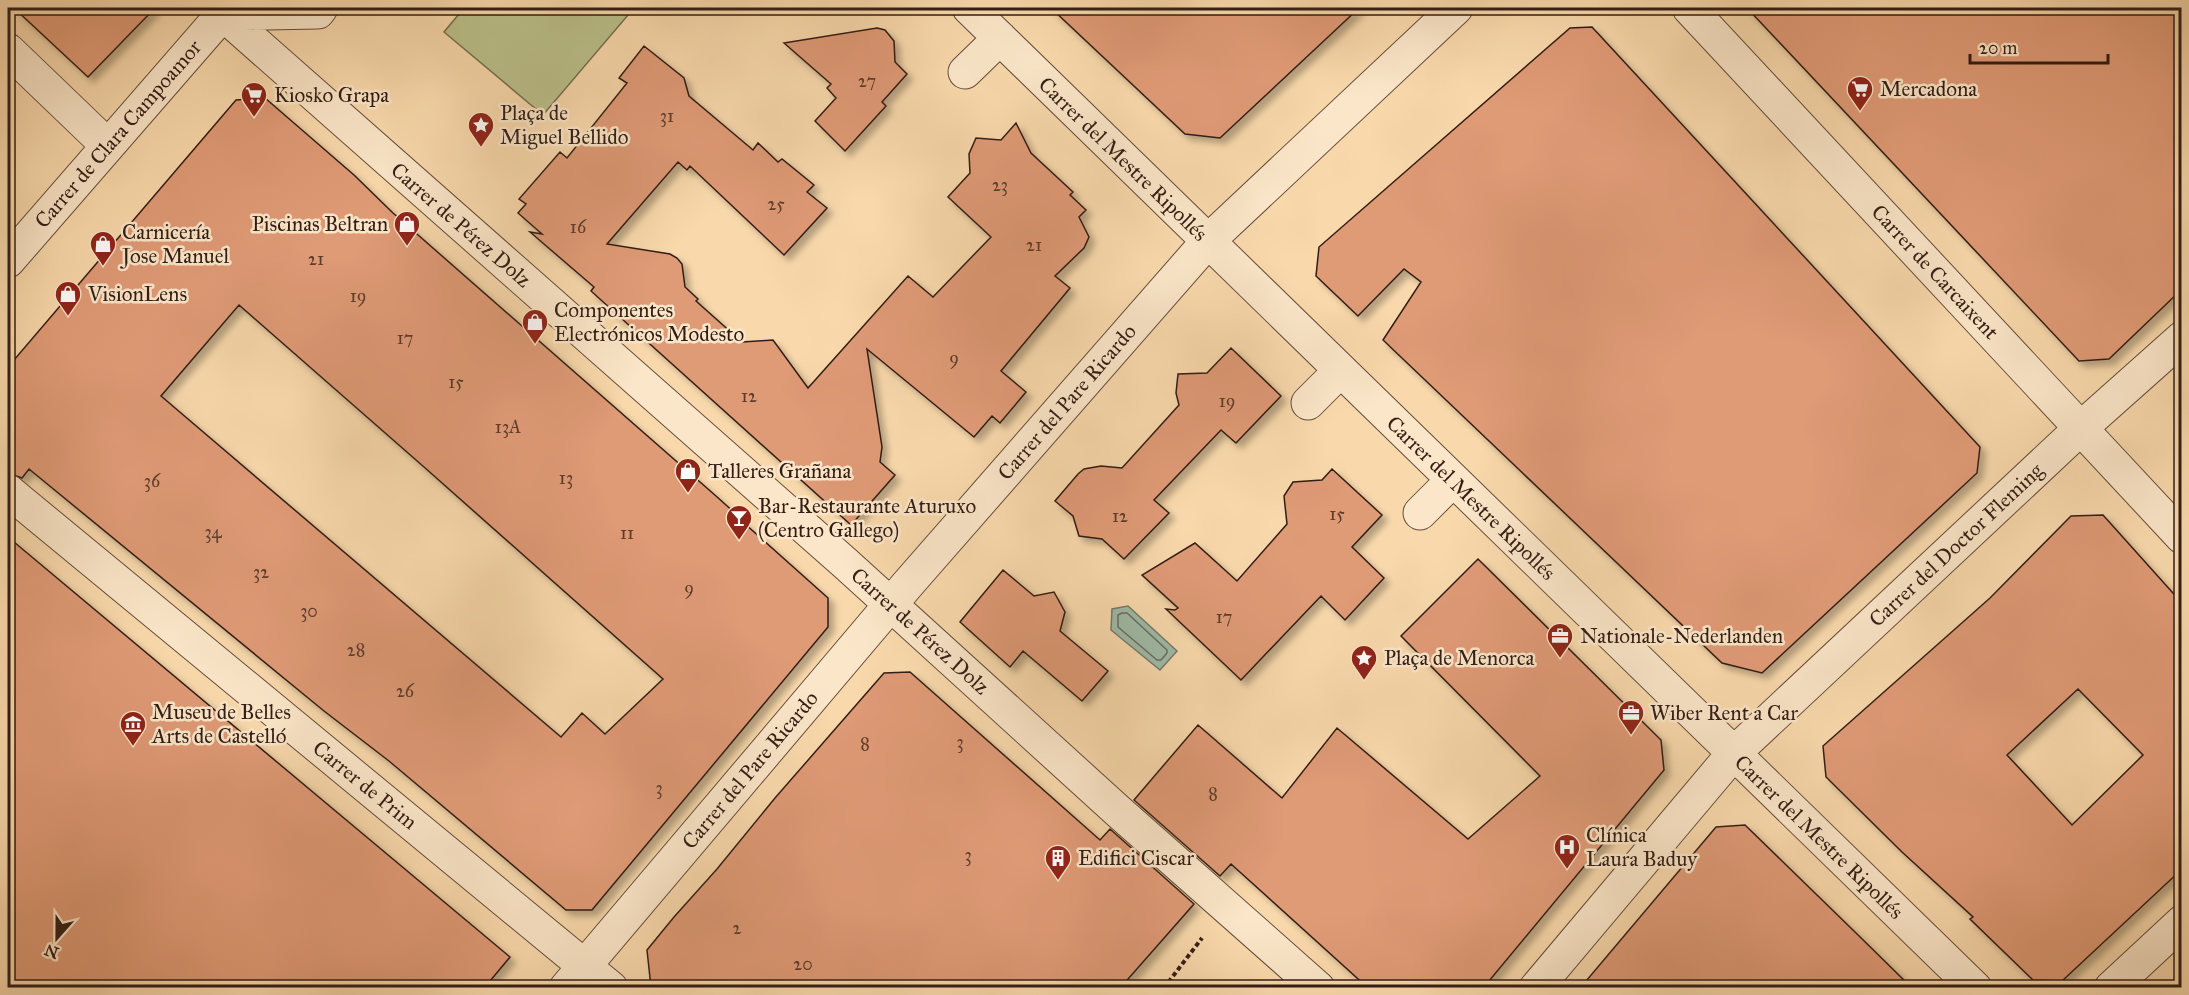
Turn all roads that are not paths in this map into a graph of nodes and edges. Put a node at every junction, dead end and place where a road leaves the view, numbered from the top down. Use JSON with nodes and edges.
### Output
{"nodes":[{"id":1,"x":321,"y":8,"type":"edge"},
{"id":2,"x":969,"y":8,"type":"edge"},
{"id":3,"x":1456,"y":8,"type":"edge"},
{"id":4,"x":1689,"y":8,"type":"edge"},
{"id":5,"x":222,"y":10,"type":"edge"},
{"id":6,"x":1000,"y":38,"type":"junction"},
{"id":7,"x":8,"y":50,"type":"edge"},
{"id":8,"x":965,"y":72,"type":"dead end"},
{"id":9,"x":108,"y":146,"type":"junction"},
{"id":10,"x":1208,"y":241,"type":"junction"},
{"id":11,"x":8,"y":261,"type":"edge"},
{"id":12,"x":2181,"y":338,"type":"edge"},
{"id":13,"x":1340,"y":371,"type":"junction"},
{"id":14,"x":1308,"y":403,"type":"dead end"},
{"id":15,"x":2081,"y":428,"type":"junction"},
{"id":16,"x":1453,"y":480,"type":"junction"},
{"id":17,"x":8,"y":491,"type":"edge"},
{"id":18,"x":1420,"y":513,"type":"dead end"},
{"id":19,"x":2181,"y":537,"type":"edge"},
{"id":20,"x":891,"y":605,"type":"junction"},
{"id":21,"x":1733,"y":754,"type":"junction"},
{"id":22,"x":2181,"y":922,"type":"edge"},
{"id":23,"x":575,"y":977,"type":"edge"},
{"id":24,"x":611,"y":987,"type":"edge"},
{"id":25,"x":1318,"y":987,"type":"edge"},
{"id":26,"x":1536,"y":987,"type":"edge"},
{"id":27,"x":1975,"y":987,"type":"edge"},
{"id":28,"x":2111,"y":987,"type":"edge"}],
"edges":[{"from":1,"to":5,"type":"street"},
{"from":2,"to":6,"type":"street","name":"Carrer del Mestre Ripollés"},
{"from":3,"to":10,"type":"street","name":"Carrer del Pare Ricardo"},
{"from":4,"to":15,"type":"street","name":"Carrer de Carcaixent"},
{"from":5,"to":9,"type":"street","name":"Carrer de Clara Campoamor"},
{"from":5,"to":20,"type":"street","name":"Carrer de Pérez Dolz"},
{"from":6,"to":8,"type":"street"},
{"from":6,"to":10,"type":"street","name":"Carrer del Mestre Ripollés"},
{"from":7,"to":9,"type":"street"},
{"from":9,"to":11,"type":"street","name":"Carrer de Clara Campoamor"},
{"from":10,"to":13,"type":"street","name":"Carrer del Mestre Ripollés"},
{"from":10,"to":20,"type":"street","name":"Carrer del Pare Ricardo"},
{"from":12,"to":15,"type":"street","name":"Carrer del Doctor Fleming"},
{"from":13,"to":14,"type":"street"},
{"from":13,"to":16,"type":"street","name":"Carrer del Mestre Ripollés"},
{"from":15,"to":19,"type":"street","name":"Carrer de Carcaixent"},
{"from":15,"to":21,"type":"street","name":"Carrer del Doctor Fleming"},
{"from":16,"to":18,"type":"street"},
{"from":16,"to":21,"type":"street","name":"Carrer del Mestre Ripollés"},
{"from":17,"to":23,"type":"street","name":"Carrer de Prim"},
{"from":20,"to":23,"type":"street","name":"Carrer del Pare Ricardo"},
{"from":20,"to":25,"type":"street","name":"Carrer de Pérez Dolz"},
{"from":21,"to":26,"type":"street","name":"Carrer del Doctor Fleming"},
{"from":21,"to":27,"type":"street","name":"Carrer del Mestre Ripollés"},
{"from":22,"to":28,"type":"street"},
{"from":23,"to":24,"type":"street","name":"Carrer de Prim"}]}
